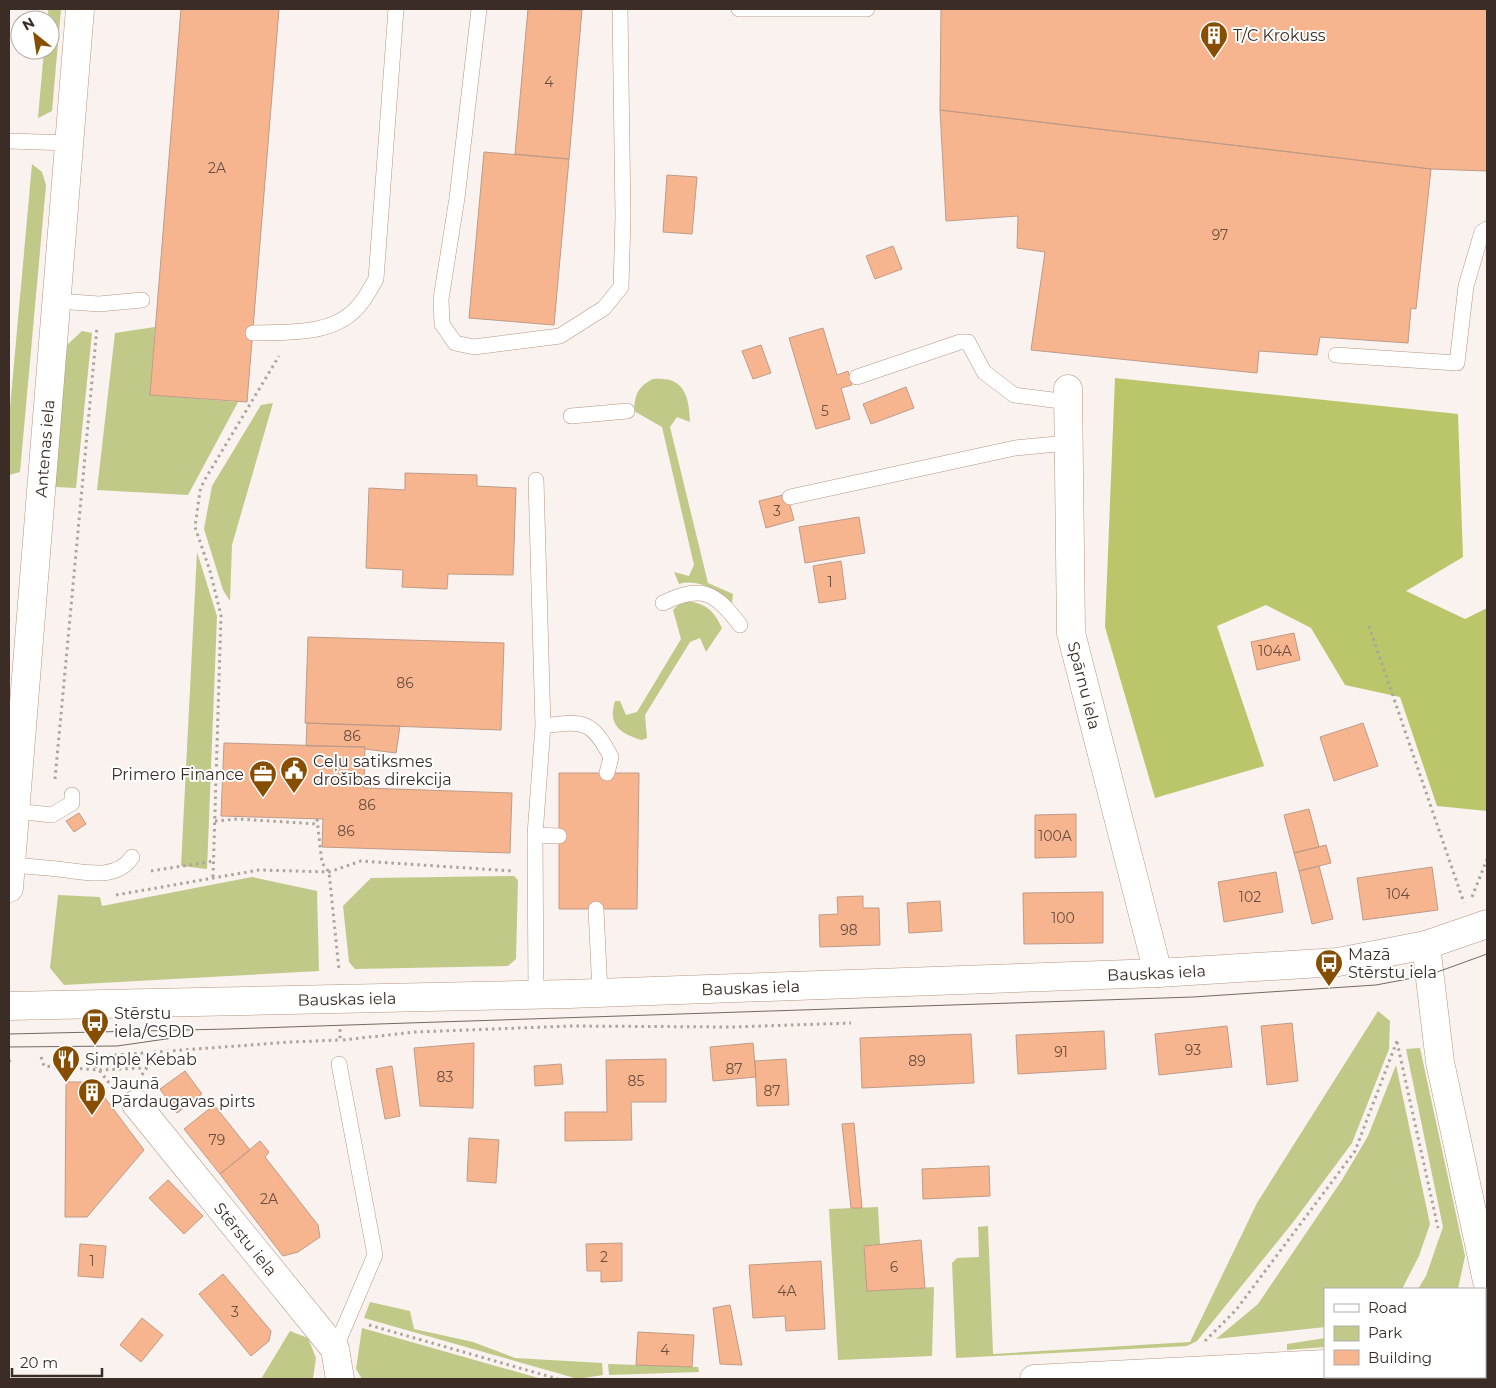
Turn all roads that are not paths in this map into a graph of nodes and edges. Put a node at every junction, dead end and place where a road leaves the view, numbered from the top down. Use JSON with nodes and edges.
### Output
{"nodes":[{"id":1,"x":80,"y":9,"type":"edge"},
{"id":2,"x":396,"y":9,"type":"edge"},
{"id":3,"x":479,"y":9,"type":"edge"},
{"id":4,"x":620,"y":9,"type":"edge"},
{"id":5,"x":739,"y":9,"type":"edge"},
{"id":6,"x":867,"y":9,"type":"edge"},
{"id":7,"x":9,"y":141,"type":"edge"},
{"id":8,"x":70,"y":143,"type":"junction"},
{"id":9,"x":1487,"y":229,"type":"edge"},
{"id":10,"x":142,"y":300,"type":"dead end"},
{"id":11,"x":57,"y":301,"type":"junction"},
{"id":12,"x":253,"y":333,"type":"dead end"},
{"id":13,"x":1336,"y":356,"type":"dead end"},
{"id":14,"x":857,"y":377,"type":"dead end"},
{"id":15,"x":1068,"y":396,"type":"joint"},
{"id":16,"x":627,"y":411,"type":"dead end"},
{"id":17,"x":570,"y":416,"type":"dead end"},
{"id":18,"x":1068,"y":443,"type":"junction"},
{"id":19,"x":536,"y":480,"type":"dead end"},
{"id":20,"x":790,"y":497,"type":"dead end"},
{"id":21,"x":663,"y":603,"type":"dead end"},
{"id":22,"x":740,"y":625,"type":"dead end"},
{"id":23,"x":543,"y":726,"type":"junction"},
{"id":24,"x":607,"y":774,"type":"dead end"},
{"id":25,"x":72,"y":795,"type":"dead end"},
{"id":26,"x":15,"y":811,"type":"junction"},
{"id":27,"x":535,"y":835,"type":"junction"},
{"id":28,"x":559,"y":836,"type":"dead end"},
{"id":29,"x":132,"y":857,"type":"dead end"},
{"id":30,"x":10,"y":877,"type":"edge"},
{"id":31,"x":596,"y":909,"type":"dead end"},
{"id":32,"x":1477,"y":917,"type":"edge"},
{"id":33,"x":1426,"y":945,"type":"junction"},
{"id":34,"x":1158,"y":973,"type":"junction"},
{"id":35,"x":600,"y":992,"type":"junction"},
{"id":36,"x":536,"y":995,"type":"junction"},
{"id":37,"x":9,"y":1006,"type":"edge"},
{"id":38,"x":340,"y":1064,"type":"dead end"},
{"id":39,"x":136,"y":1104,"type":"road end"},
{"id":40,"x":1483,"y":1279,"type":"edge"},
{"id":41,"x":335,"y":1349,"type":"junction"},
{"id":42,"x":1324,"y":1364,"type":"edge"},
{"id":43,"x":1277,"y":1368,"type":"junction"},
{"id":44,"x":1223,"y":1375,"type":"edge"},
{"id":45,"x":340,"y":1379,"type":"edge"},
{"id":46,"x":1034,"y":1379,"type":"edge"},
{"id":47,"x":1308,"y":1379,"type":"edge"}],
"edges":[{"from":1,"to":8,"type":"street","name":"Antenas iela"},
{"from":2,"to":12,"type":"lane"},
{"from":3,"to":4,"type":"lane"},
{"from":5,"to":6,"type":"lane"},
{"from":7,"to":8,"type":"lane"},
{"from":8,"to":11,"type":"street","name":"Antenas iela"},
{"from":9,"to":13,"type":"lane"},
{"from":10,"to":11,"type":"lane"},
{"from":11,"to":26,"type":"street","name":"Antenas iela"},
{"from":14,"to":15,"type":"lane"},
{"from":15,"to":18,"type":"street","name":"Spārnu iela"},
{"from":16,"to":17,"type":"lane"},
{"from":18,"to":20,"type":"lane"},
{"from":18,"to":34,"type":"street","name":"Spārnu iela"},
{"from":19,"to":23,"type":"lane"},
{"from":21,"to":22,"type":"lane"},
{"from":23,"to":24,"type":"lane"},
{"from":23,"to":27,"type":"lane"},
{"from":25,"to":26,"type":"lane"},
{"from":26,"to":30,"type":"street","name":"Antenas iela"},
{"from":27,"to":28,"type":"lane"},
{"from":27,"to":36,"type":"lane"},
{"from":29,"to":30,"type":"lane"},
{"from":31,"to":35,"type":"lane"},
{"from":32,"to":33,"type":"street","name":"Bauskas iela"},
{"from":33,"to":34,"type":"street","name":"Bauskas iela"},
{"from":33,"to":40,"type":"street"},
{"from":34,"to":35,"type":"street","name":"Bauskas iela"},
{"from":35,"to":36,"type":"street","name":"Bauskas iela"},
{"from":36,"to":37,"type":"street","name":"Bauskas iela"},
{"from":38,"to":41,"type":"lane"},
{"from":39,"to":41,"type":"street","name":"Stērstu iela"},
{"from":41,"to":45,"type":"street","name":"Stērstu iela"},
{"from":42,"to":43,"type":"street"},
{"from":43,"to":44,"type":"street"},
{"from":43,"to":47,"type":"street"},
{"from":44,"to":46,"type":"street"}]}
